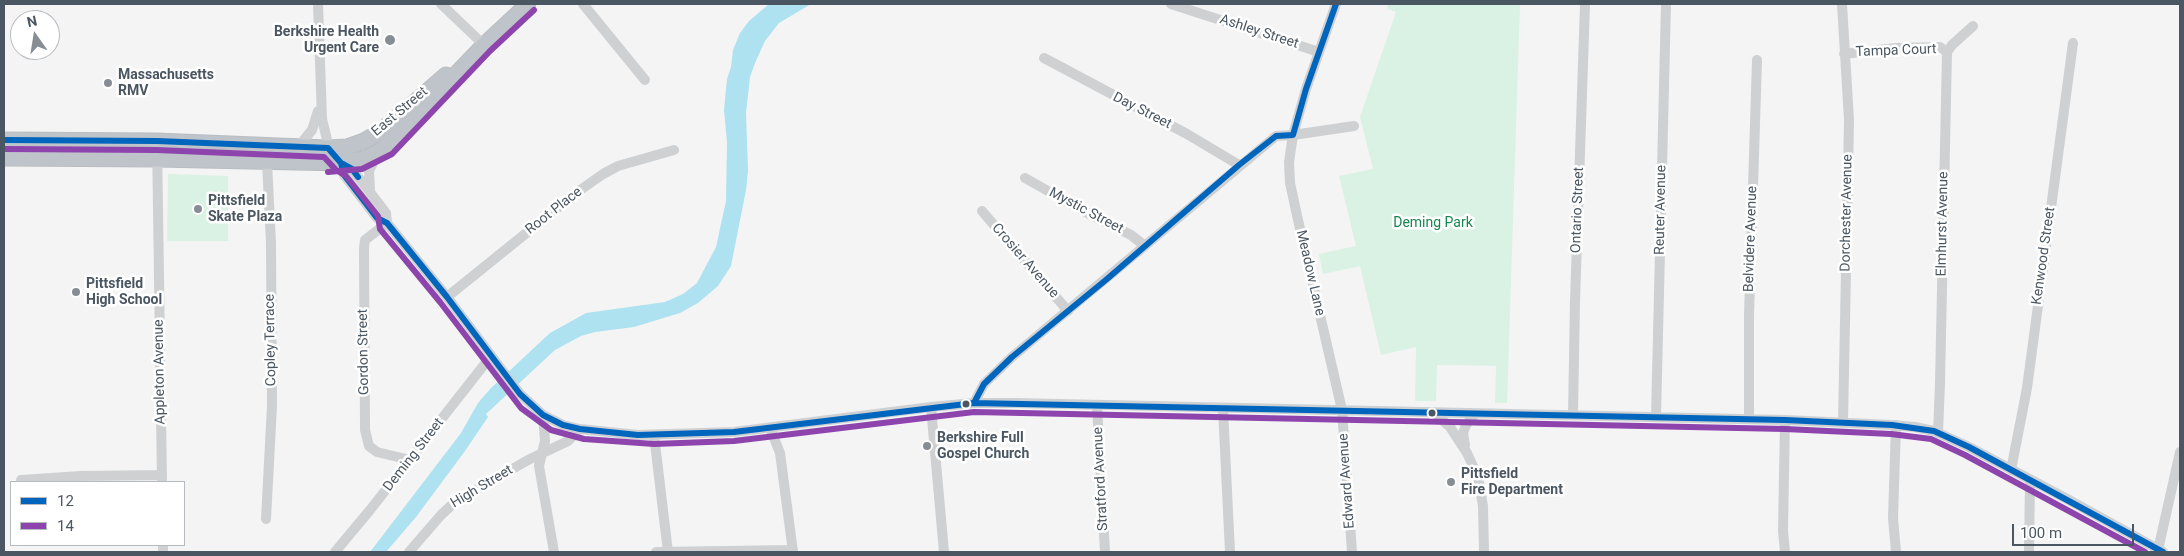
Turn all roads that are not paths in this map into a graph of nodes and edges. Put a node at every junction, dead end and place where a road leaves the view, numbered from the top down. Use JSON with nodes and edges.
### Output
{"nodes":[{"id":1,"x":318,"y":4,"type":"edge"},
{"id":2,"x":442,"y":4,"type":"edge"},
{"id":3,"x":528,"y":4,"type":"edge"},
{"id":4,"x":583,"y":4,"type":"edge"},
{"id":5,"x":1171,"y":4,"type":"edge"},
{"id":6,"x":1336,"y":4,"type":"edge"},
{"id":7,"x":1585,"y":4,"type":"edge"},
{"id":8,"x":1666,"y":4,"type":"edge"},
{"id":9,"x":1842,"y":4,"type":"edge"},
{"id":10,"x":1973,"y":26,"type":"dead end"},
{"id":11,"x":2073,"y":43,"type":"dead end"},
{"id":12,"x":484,"y":45,"type":"junction"},
{"id":13,"x":1319,"y":52,"type":"junction"},
{"id":14,"x":1947,"y":52,"type":"junction"},
{"id":15,"x":1844,"y":54,"type":"junction"},
{"id":16,"x":1044,"y":58,"type":"dead end"},
{"id":17,"x":1757,"y":60,"type":"dead end"},
{"id":18,"x":645,"y":80,"type":"dead end"},
{"id":19,"x":320,"y":103,"type":"junction"},
{"id":20,"x":1354,"y":126,"type":"dead end"},
{"id":21,"x":1293,"y":136,"type":"junction"},
{"id":22,"x":4,"y":140,"type":"edge"},
{"id":23,"x":157,"y":141,"type":"junction"},
{"id":24,"x":299,"y":146,"type":"junction"},
{"id":25,"x":328,"y":148,"type":"junction"},
{"id":26,"x":674,"y":150,"type":"dead end"},
{"id":27,"x":379,"y":152,"type":"junction"},
{"id":28,"x":4,"y":158,"type":"edge"},
{"id":29,"x":156,"y":159,"type":"junction"},
{"id":30,"x":267,"y":162,"type":"junction"},
{"id":31,"x":341,"y":163,"type":"junction"},
{"id":32,"x":1240,"y":165,"type":"junction"},
{"id":33,"x":1025,"y":178,"type":"dead end"},
{"id":34,"x":371,"y":194,"type":"junction"},
{"id":35,"x":982,"y":211,"type":"dead end"},
{"id":36,"x":387,"y":223,"type":"junction"},
{"id":37,"x":1145,"y":246,"type":"junction"},
{"id":38,"x":447,"y":297,"type":"junction"},
{"id":39,"x":1068,"y":311,"type":"junction"},
{"id":40,"x":491,"y":356,"type":"junction"},
{"id":41,"x":974,"y":403,"type":"junction"},
{"id":42,"x":1097,"y":406,"type":"junction"},
{"id":43,"x":931,"y":407,"type":"junction"},
{"id":44,"x":1222,"y":409,"type":"junction"},
{"id":45,"x":1342,"y":410,"type":"junction"},
{"id":46,"x":1434,"y":413,"type":"junction"},
{"id":47,"x":1474,"y":414,"type":"junction"},
{"id":48,"x":543,"y":415,"type":"junction"},
{"id":49,"x":1573,"y":415,"type":"junction"},
{"id":50,"x":1656,"y":417,"type":"junction"},
{"id":51,"x":1749,"y":419,"type":"junction"},
{"id":52,"x":1785,"y":420,"type":"junction"},
{"id":53,"x":1843,"y":422,"type":"junction"},
{"id":54,"x":1896,"y":425,"type":"junction"},
{"id":55,"x":770,"y":428,"type":"junction"},
{"id":56,"x":580,"y":429,"type":"junction"},
{"id":57,"x":1938,"y":433,"type":"junction"},
{"id":58,"x":654,"y":436,"type":"junction"},
{"id":59,"x":542,"y":452,"type":"junction"},
{"id":60,"x":2180,"y":452,"type":"edge"},
{"id":61,"x":1467,"y":453,"type":"junction"},
{"id":62,"x":410,"y":460,"type":"junction"},
{"id":63,"x":2011,"y":470,"type":"junction"},
{"id":64,"x":162,"y":479,"type":"edge"},
{"id":65,"x":21,"y":480,"type":"dead end"},
{"id":66,"x":2030,"y":480,"type":"junction"},
{"id":67,"x":266,"y":519,"type":"dead end"},
{"id":68,"x":793,"y":551,"type":"edge"},
{"id":69,"x":2161,"y":551,"type":"edge"},
{"id":70,"x":335,"y":552,"type":"edge"},
{"id":71,"x":409,"y":552,"type":"edge"},
{"id":72,"x":554,"y":552,"type":"edge"},
{"id":73,"x":656,"y":552,"type":"edge"},
{"id":74,"x":668,"y":552,"type":"edge"},
{"id":75,"x":944,"y":552,"type":"edge"},
{"id":76,"x":1105,"y":552,"type":"edge"},
{"id":77,"x":1230,"y":552,"type":"edge"},
{"id":78,"x":1352,"y":552,"type":"edge"},
{"id":79,"x":1484,"y":552,"type":"edge"},
{"id":80,"x":1785,"y":552,"type":"edge"},
{"id":81,"x":1896,"y":552,"type":"edge"},
{"id":82,"x":2029,"y":552,"type":"edge"}],
"edges":[{"from":1,"to":19,"type":"street"},
{"from":2,"to":12,"type":"street"},
{"from":3,"to":12,"type":"highway","name":"East Street"},
{"from":4,"to":18,"type":"street"},
{"from":5,"to":13,"type":"street","name":"Ashley Street"},
{"from":6,"to":13,"type":"street","name":"Meadow Lane"},
{"from":7,"to":49,"type":"street","name":"Ontario Street"},
{"from":8,"to":50,"type":"street","name":"Reuter Avenue"},
{"from":9,"to":15,"type":"street","name":"Dorchester Avenue"},
{"from":10,"to":14,"type":"street"},
{"from":11,"to":63,"type":"street","name":"Kenwood Street"},
{"from":12,"to":25,"type":"highway","name":"East Street"},
{"from":12,"to":27,"type":"highway","name":"East Street"},
{"from":13,"to":21,"type":"street","name":"Meadow Lane"},
{"from":14,"to":15,"type":"street","name":"Tampa Court"},
{"from":14,"to":57,"type":"street","name":"Elmhurst Avenue"},
{"from":15,"to":53,"type":"street","name":"Dorchester Avenue"},
{"from":16,"to":32,"type":"street","name":"Day Street"},
{"from":17,"to":51,"type":"street","name":"Belvidere Avenue"},
{"from":19,"to":24,"type":"street"},
{"from":19,"to":25,"type":"street"},
{"from":20,"to":21,"type":"street"},
{"from":21,"to":32,"type":"street"},
{"from":21,"to":45,"type":"street","name":"Meadow Lane"},
{"from":22,"to":23,"type":"highway","name":"East Street"},
{"from":23,"to":24,"type":"highway","name":"East Street"},
{"from":23,"to":29,"type":"street","name":"Appleton Avenue"},
{"from":24,"to":25,"type":"highway","name":"East Street"},
{"from":25,"to":31,"type":"street"},
{"from":26,"to":38,"type":"street","name":"Root Place"},
{"from":27,"to":31,"type":"highway","name":"East Street"},
{"from":27,"to":34,"type":"street"},
{"from":28,"to":29,"type":"highway","name":"East Street"},
{"from":29,"to":30,"type":"highway","name":"East Street"},
{"from":29,"to":64,"type":"street","name":"Appleton Avenue"},
{"from":30,"to":31,"type":"highway","name":"East Street"},
{"from":30,"to":67,"type":"street","name":"Copley Terrace"},
{"from":31,"to":34,"type":"street"},
{"from":31,"to":36,"type":"street"},
{"from":32,"to":37,"type":"street"},
{"from":33,"to":37,"type":"street","name":"Mystic Street"},
{"from":34,"to":36,"type":"street"},
{"from":35,"to":39,"type":"street","name":"Crosier Avenue"},
{"from":36,"to":38,"type":"street"},
{"from":36,"to":62,"type":"street","name":"Gordon Street"},
{"from":37,"to":39,"type":"street"},
{"from":38,"to":40,"type":"street"},
{"from":39,"to":41,"type":"street"},
{"from":40,"to":48,"type":"street"},
{"from":40,"to":62,"type":"street","name":"Deming Street"},
{"from":41,"to":42,"type":"street"},
{"from":41,"to":43,"type":"street"},
{"from":42,"to":44,"type":"street"},
{"from":42,"to":76,"type":"street","name":"Stratford Avenue"},
{"from":43,"to":55,"type":"street"},
{"from":43,"to":75,"type":"street"},
{"from":44,"to":45,"type":"street"},
{"from":44,"to":77,"type":"street"},
{"from":45,"to":46,"type":"street"},
{"from":45,"to":78,"type":"street","name":"Edward Avenue"},
{"from":46,"to":47,"type":"street"},
{"from":46,"to":61,"type":"street"},
{"from":47,"to":49,"type":"street"},
{"from":47,"to":61,"type":"street"},
{"from":48,"to":56,"type":"street"},
{"from":48,"to":59,"type":"street"},
{"from":49,"to":50,"type":"street"},
{"from":50,"to":51,"type":"street"},
{"from":51,"to":52,"type":"street"},
{"from":52,"to":53,"type":"street"},
{"from":52,"to":80,"type":"street"},
{"from":53,"to":54,"type":"street"},
{"from":54,"to":57,"type":"street"},
{"from":54,"to":81,"type":"street"},
{"from":55,"to":58,"type":"street"},
{"from":55,"to":68,"type":"street"},
{"from":56,"to":58,"type":"street"},
{"from":56,"to":59,"type":"street","name":"High Street"},
{"from":57,"to":63,"type":"street"},
{"from":58,"to":74,"type":"street"},
{"from":59,"to":71,"type":"street","name":"High Street"},
{"from":59,"to":72,"type":"street"},
{"from":60,"to":69,"type":"street"},
{"from":61,"to":79,"type":"street"},
{"from":62,"to":70,"type":"street","name":"Deming Street"},
{"from":63,"to":66,"type":"street"},
{"from":64,"to":65,"type":"street"},
{"from":66,"to":69,"type":"street"},
{"from":66,"to":82,"type":"street"},
{"from":68,"to":74,"type":"street"},
{"from":73,"to":74,"type":"street"}]}
